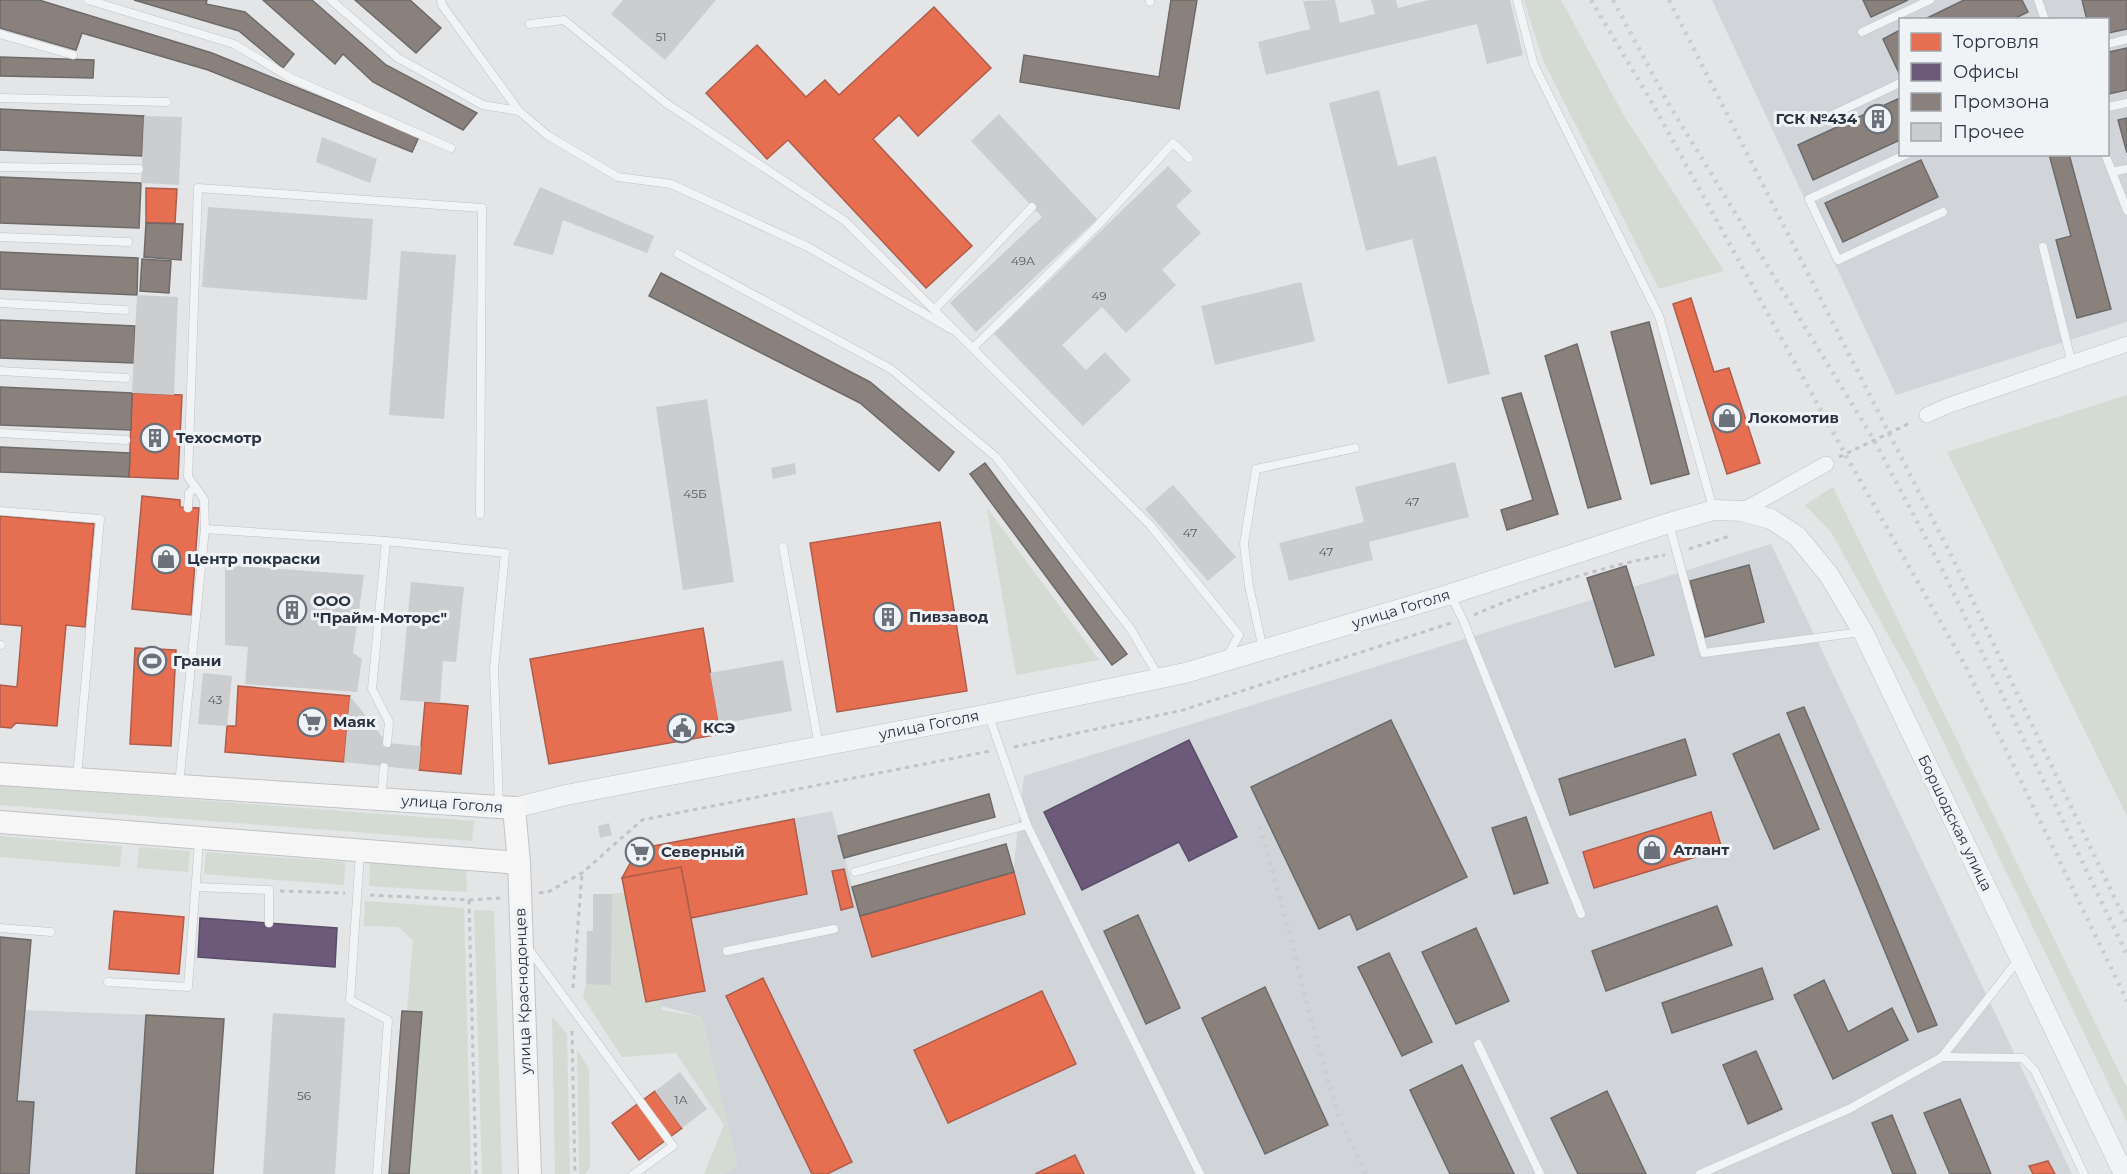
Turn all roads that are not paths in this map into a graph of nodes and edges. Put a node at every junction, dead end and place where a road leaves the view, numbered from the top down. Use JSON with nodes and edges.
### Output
{"nodes":[{"id":1,"x":88,"y":0,"type":"edge"},
{"id":2,"x":331,"y":0,"type":"edge"},
{"id":3,"x":1517,"y":0,"type":"edge"},
{"id":4,"x":1930,"y":0,"type":"edge"},
{"id":5,"x":2038,"y":0,"type":"edge"},
{"id":6,"x":440,"y":2,"type":"edge"},
{"id":7,"x":2041,"y":18,"type":"edge"},
{"id":8,"x":530,"y":24,"type":"dead end"},
{"id":9,"x":1862,"y":32,"type":"dead end"},
{"id":10,"x":0,"y":34,"type":"edge"},
{"id":11,"x":2127,"y":39,"type":"edge"},
{"id":12,"x":2109,"y":44,"type":"edge"},
{"id":13,"x":73,"y":55,"type":"dead end"},
{"id":14,"x":1899,"y":83,"type":"edge"},
{"id":15,"x":0,"y":98,"type":"edge"},
{"id":16,"x":166,"y":102,"type":"dead end"},
{"id":17,"x":2127,"y":103,"type":"edge"},
{"id":18,"x":2109,"y":107,"type":"edge"},
{"id":19,"x":519,"y":111,"type":"junction"},
{"id":20,"x":1832,"y":115,"type":"dead end"},
{"id":21,"x":452,"y":148,"type":"dead end"},
{"id":22,"x":1903,"y":156,"type":"edge"},
{"id":23,"x":2106,"y":156,"type":"edge"},
{"id":24,"x":1190,"y":158,"type":"dead end"},
{"id":25,"x":0,"y":166,"type":"edge"},
{"id":26,"x":139,"y":169,"type":"dead end"},
{"id":27,"x":2127,"y":169,"type":"edge"},
{"id":28,"x":2112,"y":172,"type":"junction"},
{"id":29,"x":1032,"y":207,"type":"dead end"},
{"id":30,"x":2127,"y":210,"type":"edge"},
{"id":31,"x":1943,"y":212,"type":"dead end"},
{"id":32,"x":0,"y":237,"type":"edge"},
{"id":33,"x":128,"y":242,"type":"dead end"},
{"id":34,"x":2043,"y":247,"type":"dead end"},
{"id":35,"x":678,"y":254,"type":"dead end"},
{"id":36,"x":0,"y":303,"type":"edge"},
{"id":37,"x":934,"y":309,"type":"junction"},
{"id":38,"x":125,"y":310,"type":"dead end"},
{"id":39,"x":961,"y":334,"type":"junction"},
{"id":40,"x":2127,"y":344,"type":"edge"},
{"id":41,"x":974,"y":347,"type":"junction"},
{"id":42,"x":2072,"y":364,"type":"junction"},
{"id":43,"x":0,"y":371,"type":"edge"},
{"id":44,"x":126,"y":378,"type":"dead end"},
{"id":45,"x":1927,"y":415,"type":"road end"},
{"id":46,"x":0,"y":434,"type":"edge"},
{"id":47,"x":126,"y":440,"type":"dead end"},
{"id":48,"x":1354,"y":448,"type":"dead end"},
{"id":49,"x":1826,"y":464,"type":"road end"},
{"id":50,"x":195,"y":487,"type":"junction"},
{"id":51,"x":188,"y":508,"type":"dead end"},
{"id":52,"x":1714,"y":510,"type":"junction"},
{"id":53,"x":0,"y":511,"type":"edge"},
{"id":54,"x":1742,"y":511,"type":"junction"},
{"id":55,"x":480,"y":514,"type":"dead end"},
{"id":56,"x":1669,"y":523,"type":"junction"},
{"id":57,"x":205,"y":529,"type":"junction"},
{"id":58,"x":386,"y":541,"type":"junction"},
{"id":59,"x":783,"y":547,"type":"dead end"},
{"id":60,"x":1451,"y":594,"type":"junction"},
{"id":61,"x":1863,"y":632,"type":"junction"},
{"id":62,"x":1263,"y":650,"type":"junction"},
{"id":63,"x":1225,"y":661,"type":"junction"},
{"id":64,"x":1160,"y":678,"type":"junction"},
{"id":65,"x":989,"y":714,"type":"junction"},
{"id":66,"x":387,"y":743,"type":"dead end"},
{"id":67,"x":819,"y":746,"type":"junction"},
{"id":68,"x":384,"y":767,"type":"dead end"},
{"id":69,"x":0,"y":774,"type":"edge"},
{"id":70,"x":77,"y":779,"type":"junction"},
{"id":71,"x":179,"y":786,"type":"junction"},
{"id":72,"x":381,"y":799,"type":"junction"},
{"id":73,"x":506,"y":807,"type":"junction"},
{"id":74,"x":0,"y":822,"type":"edge"},
{"id":75,"x":1027,"y":825,"type":"junction"},
{"id":76,"x":199,"y":837,"type":"junction"},
{"id":77,"x":360,"y":849,"type":"junction"},
{"id":78,"x":519,"y":863,"type":"junction"},
{"id":79,"x":855,"y":872,"type":"dead end"},
{"id":80,"x":197,"y":887,"type":"junction"},
{"id":81,"x":1581,"y":914,"type":"dead end"},
{"id":82,"x":269,"y":923,"type":"dead end"},
{"id":83,"x":0,"y":928,"type":"edge"},
{"id":84,"x":834,"y":929,"type":"dead end"},
{"id":85,"x":51,"y":932,"type":"dead end"},
{"id":86,"x":522,"y":938,"type":"junction"},
{"id":87,"x":727,"y":951,"type":"dead end"},
{"id":88,"x":2020,"y":958,"type":"junction"},
{"id":89,"x":108,"y":982,"type":"dead end"},
{"id":90,"x":1478,"y":1044,"type":"dead end"},
{"id":91,"x":1942,"y":1057,"type":"junction"},
{"id":92,"x":377,"y":1174,"type":"edge"},
{"id":93,"x":530,"y":1174,"type":"edge"},
{"id":94,"x":634,"y":1174,"type":"edge"},
{"id":95,"x":1200,"y":1174,"type":"edge"},
{"id":96,"x":1540,"y":1174,"type":"edge"},
{"id":97,"x":1700,"y":1174,"type":"edge"},
{"id":98,"x":2084,"y":1174,"type":"edge"},
{"id":99,"x":2124,"y":1174,"type":"edge"}],
"edges":[{"from":1,"to":21,"type":"lane"},
{"from":2,"to":19,"type":"lane"},
{"from":3,"to":52,"type":"lane"},
{"from":4,"to":9,"type":"lane"},
{"from":5,"to":7,"type":"lane"},
{"from":6,"to":19,"type":"lane"},
{"from":8,"to":37,"type":"lane"},
{"from":10,"to":13,"type":"lane"},
{"from":11,"to":12,"type":"lane"},
{"from":14,"to":20,"type":"lane"},
{"from":15,"to":16,"type":"lane"},
{"from":17,"to":18,"type":"lane"},
{"from":19,"to":39,"type":"lane"},
{"from":22,"to":31,"type":"lane"},
{"from":23,"to":28,"type":"lane"},
{"from":24,"to":41,"type":"lane"},
{"from":25,"to":26,"type":"lane"},
{"from":27,"to":28,"type":"lane"},
{"from":28,"to":30,"type":"lane"},
{"from":29,"to":37,"type":"lane"},
{"from":32,"to":33,"type":"lane"},
{"from":34,"to":42,"type":"lane"},
{"from":35,"to":64,"type":"lane"},
{"from":36,"to":38,"type":"lane"},
{"from":37,"to":39,"type":"lane"},
{"from":39,"to":41,"type":"lane"},
{"from":40,"to":42,"type":"street"},
{"from":41,"to":63,"type":"lane"},
{"from":42,"to":45,"type":"street"},
{"from":43,"to":44,"type":"lane"},
{"from":46,"to":47,"type":"lane"},
{"from":48,"to":62,"type":"lane"},
{"from":49,"to":54,"type":"street"},
{"from":50,"to":51,"type":"lane"},
{"from":50,"to":55,"type":"lane"},
{"from":50,"to":57,"type":"lane"},
{"from":52,"to":54,"type":"street","name":"улица Гоголя"},
{"from":52,"to":56,"type":"street","name":"улица Гоголя"},
{"from":53,"to":70,"type":"lane"},
{"from":54,"to":61,"type":"street","name":"Боршодская улица"},
{"from":56,"to":60,"type":"street","name":"улица Гоголя"},
{"from":56,"to":61,"type":"lane"},
{"from":57,"to":58,"type":"lane"},
{"from":57,"to":71,"type":"lane"},
{"from":58,"to":66,"type":"lane"},
{"from":58,"to":73,"type":"lane"},
{"from":59,"to":67,"type":"lane"},
{"from":60,"to":62,"type":"street","name":"улица Гоголя"},
{"from":60,"to":81,"type":"lane"},
{"from":61,"to":88,"type":"street","name":"Боршодская улица"},
{"from":62,"to":63,"type":"street","name":"улица Гоголя"},
{"from":63,"to":64,"type":"street","name":"улица Гоголя"},
{"from":64,"to":65,"type":"street","name":"улица Гоголя"},
{"from":65,"to":67,"type":"street","name":"улица Гоголя"},
{"from":65,"to":75,"type":"lane"},
{"from":67,"to":73,"type":"street","name":"улица Гоголя"},
{"from":68,"to":72,"type":"lane"},
{"from":69,"to":70,"type":"main road","name":"улица Гоголя"},
{"from":70,"to":71,"type":"main road","name":"улица Гоголя"},
{"from":71,"to":72,"type":"main road","name":"улица Гоголя"},
{"from":72,"to":73,"type":"main road","name":"улица Гоголя"},
{"from":73,"to":78,"type":"main road","name":"улица Краснодонцев"},
{"from":74,"to":76,"type":"main road"},
{"from":75,"to":79,"type":"lane"},
{"from":75,"to":95,"type":"lane"},
{"from":76,"to":77,"type":"main road"},
{"from":76,"to":80,"type":"lane"},
{"from":77,"to":78,"type":"main road"},
{"from":77,"to":92,"type":"lane"},
{"from":78,"to":86,"type":"main road","name":"улица Краснодонцев"},
{"from":80,"to":82,"type":"lane"},
{"from":80,"to":89,"type":"lane"},
{"from":83,"to":85,"type":"lane"},
{"from":84,"to":87,"type":"lane"},
{"from":86,"to":93,"type":"main road","name":"улица Краснодонцев"},
{"from":86,"to":94,"type":"lane"},
{"from":88,"to":91,"type":"lane"},
{"from":88,"to":99,"type":"street","name":"Боршодская улица"},
{"from":90,"to":96,"type":"lane"},
{"from":91,"to":97,"type":"lane"},
{"from":91,"to":98,"type":"lane"}]}
